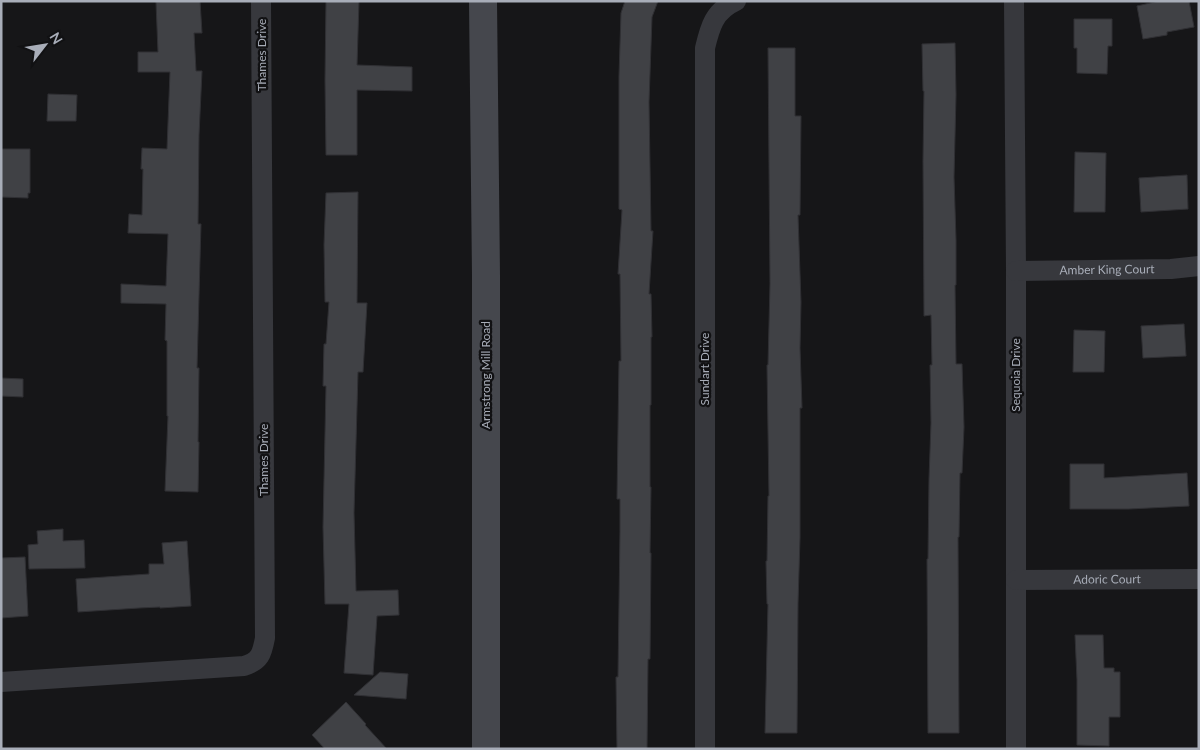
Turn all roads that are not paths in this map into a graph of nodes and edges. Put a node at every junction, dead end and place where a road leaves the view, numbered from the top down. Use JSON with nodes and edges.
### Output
{"nodes":[{"id":1,"x":262,"y":1,"type":"edge"},
{"id":2,"x":482,"y":1,"type":"edge"},
{"id":3,"x":736,"y":1,"type":"edge"},
{"id":4,"x":1014,"y":1,"type":"edge"},
{"id":5,"x":1199,"y":266,"type":"edge"},
{"id":6,"x":1016,"y":270,"type":"junction"},
{"id":7,"x":1199,"y":579,"type":"edge"},
{"id":8,"x":1016,"y":580,"type":"junction"},
{"id":9,"x":1,"y":682,"type":"edge"},
{"id":10,"x":486,"y":749,"type":"edge"},
{"id":11,"x":705,"y":749,"type":"edge"},
{"id":12,"x":1016,"y":749,"type":"edge"}],
"edges":[{"from":1,"to":9,"type":"street","name":"Thames Drive"},
{"from":2,"to":10,"type":"main road","name":"Armstrong Mill Road"},
{"from":3,"to":11,"type":"street","name":"Sundart Drive"},
{"from":4,"to":6,"type":"street","name":"Sequoia Drive"},
{"from":5,"to":6,"type":"street","name":"Amber King Court"},
{"from":6,"to":8,"type":"street","name":"Sequoia Drive"},
{"from":7,"to":8,"type":"street","name":"Adoric Court"},
{"from":8,"to":12,"type":"street","name":"Sequoia Drive"}]}
